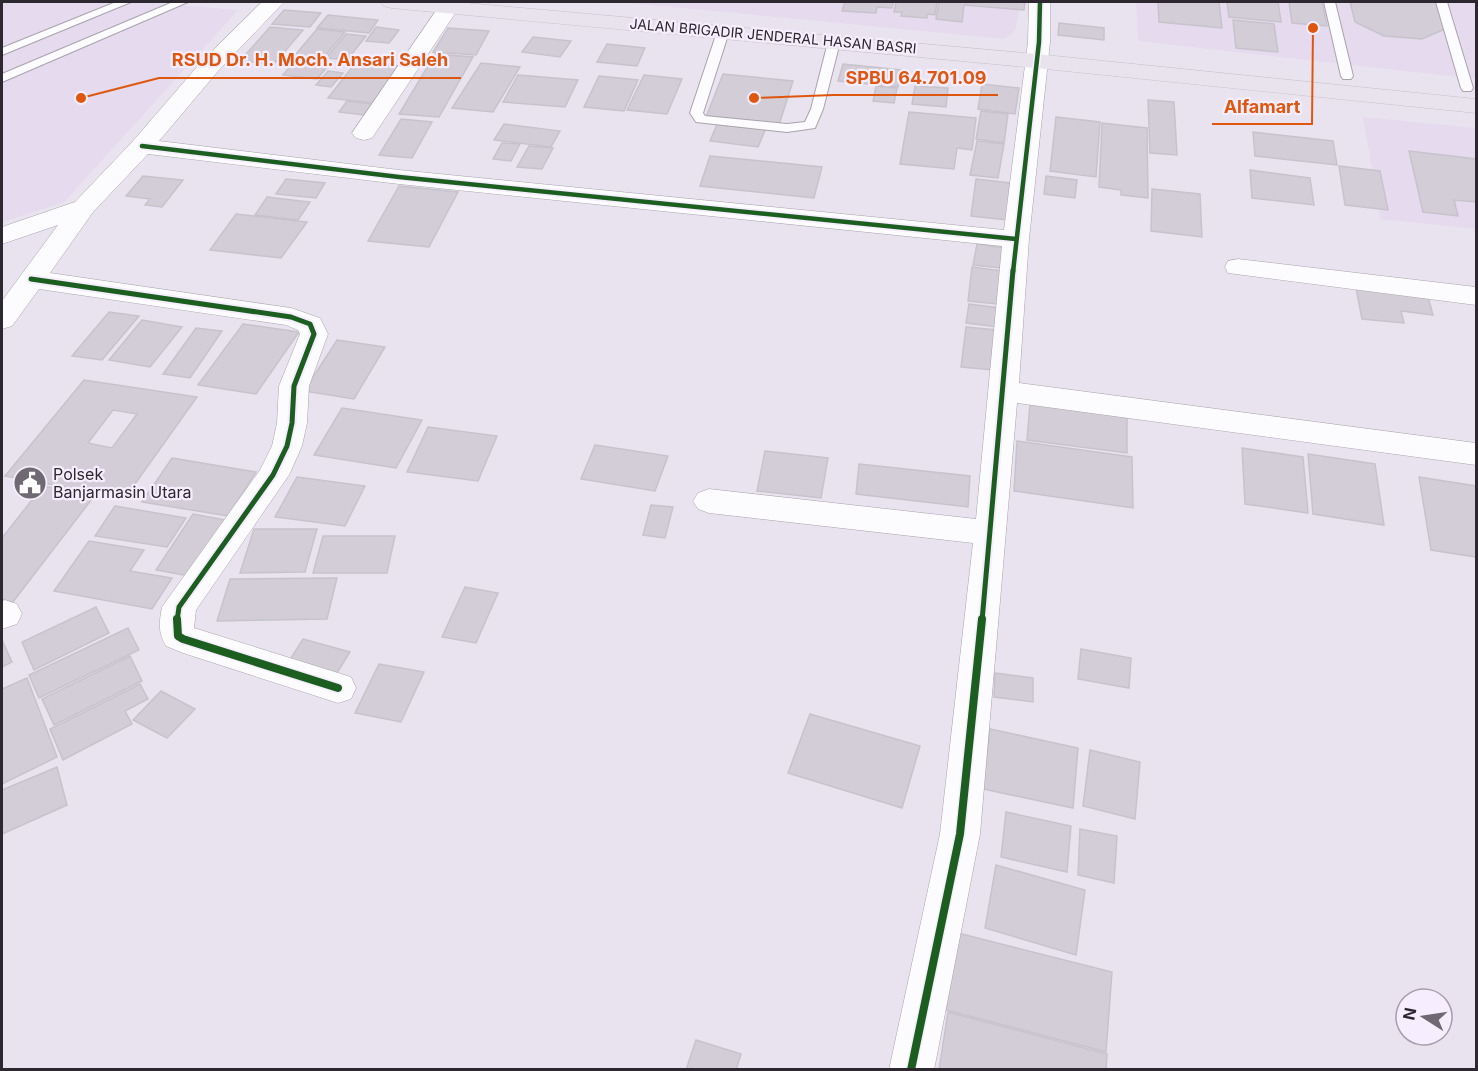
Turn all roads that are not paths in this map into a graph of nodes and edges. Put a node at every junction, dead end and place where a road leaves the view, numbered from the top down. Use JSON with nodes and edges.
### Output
{"nodes":[{"id":1,"x":125,"y":2,"type":"edge"},
{"id":2,"x":156,"y":2,"type":"edge"},
{"id":3,"x":182,"y":2,"type":"edge"},
{"id":4,"x":273,"y":2,"type":"edge"},
{"id":5,"x":391,"y":2,"type":"edge"},
{"id":6,"x":586,"y":2,"type":"edge"},
{"id":7,"x":1040,"y":2,"type":"edge"},
{"id":8,"x":1329,"y":2,"type":"edge"},
{"id":9,"x":1441,"y":2,"type":"edge"},
{"id":10,"x":450,"y":6,"type":"junction"},
{"id":11,"x":723,"y":32,"type":"junction"},
{"id":12,"x":834,"y":42,"type":"junction"},
{"id":13,"x":1038,"y":51,"type":"junction"},
{"id":14,"x":2,"y":52,"type":"edge"},
{"id":15,"x":2,"y":68,"type":"edge"},
{"id":16,"x":1194,"y":68,"type":"junction"},
{"id":17,"x":1347,"y":76,"type":"junction"},
{"id":18,"x":2,"y":78,"type":"edge"},
{"id":19,"x":1473,"y":94,"type":"edge"},
{"id":20,"x":364,"y":133,"type":"dead end"},
{"id":21,"x":142,"y":146,"type":"junction"},
{"id":22,"x":84,"y":207,"type":"junction"},
{"id":23,"x":2,"y":236,"type":"edge"},
{"id":24,"x":1016,"y":239,"type":"junction"},
{"id":25,"x":1238,"y":267,"type":"dead end"},
{"id":26,"x":31,"y":279,"type":"junction"},
{"id":27,"x":1476,"y":296,"type":"edge"},
{"id":28,"x":2,"y":320,"type":"edge"},
{"id":29,"x":1004,"y":391,"type":"junction"},
{"id":30,"x":1476,"y":454,"type":"edge"},
{"id":31,"x":709,"y":501,"type":"dead end"},
{"id":32,"x":991,"y":533,"type":"junction"},
{"id":33,"x":338,"y":688,"type":"dead end"},
{"id":34,"x":911,"y":1070,"type":"edge"}],
"edges":[{"from":1,"to":14,"type":"lane"},
{"from":2,"to":15,"type":"lane"},
{"from":3,"to":18,"type":"lane"},
{"from":4,"to":21,"type":"street"},
{"from":5,"to":10,"type":"highway","name":"JALAN BRIGADIR JENDERAL HASAN BASRI"},
{"from":6,"to":13,"type":"highway","name":"JALAN BRIGADIR JENDERAL HASAN BASRI"},
{"from":7,"to":13,"type":"street"},
{"from":8,"to":17,"type":"lane"},
{"from":9,"to":19,"type":"lane"},
{"from":10,"to":11,"type":"highway","name":"JALAN BRIGADIR JENDERAL HASAN BASRI"},
{"from":10,"to":20,"type":"street"},
{"from":11,"to":12,"type":"highway","name":"JALAN BRIGADIR JENDERAL HASAN BASRI"},
{"from":11,"to":12,"type":"lane"},
{"from":12,"to":13,"type":"highway","name":"JALAN BRIGADIR JENDERAL HASAN BASRI"},
{"from":13,"to":16,"type":"highway","name":"JALAN BRIGADIR JENDERAL HASAN BASRI"},
{"from":13,"to":24,"type":"street"},
{"from":16,"to":17,"type":"highway","name":"JALAN BRIGADIR JENDERAL HASAN BASRI"},
{"from":16,"to":19,"type":"highway","name":"JALAN BRIGADIR JENDERAL HASAN BASRI"},
{"from":17,"to":19,"type":"highway","name":"JALAN BRIGADIR JENDERAL HASAN BASRI"},
{"from":21,"to":22,"type":"street"},
{"from":21,"to":24,"type":"street"},
{"from":22,"to":23,"type":"street"},
{"from":22,"to":26,"type":"street"},
{"from":24,"to":29,"type":"street"},
{"from":25,"to":27,"type":"street"},
{"from":26,"to":28,"type":"street"},
{"from":26,"to":33,"type":"street"},
{"from":29,"to":30,"type":"street"},
{"from":29,"to":32,"type":"street"},
{"from":31,"to":32,"type":"street"},
{"from":32,"to":34,"type":"street"}]}
